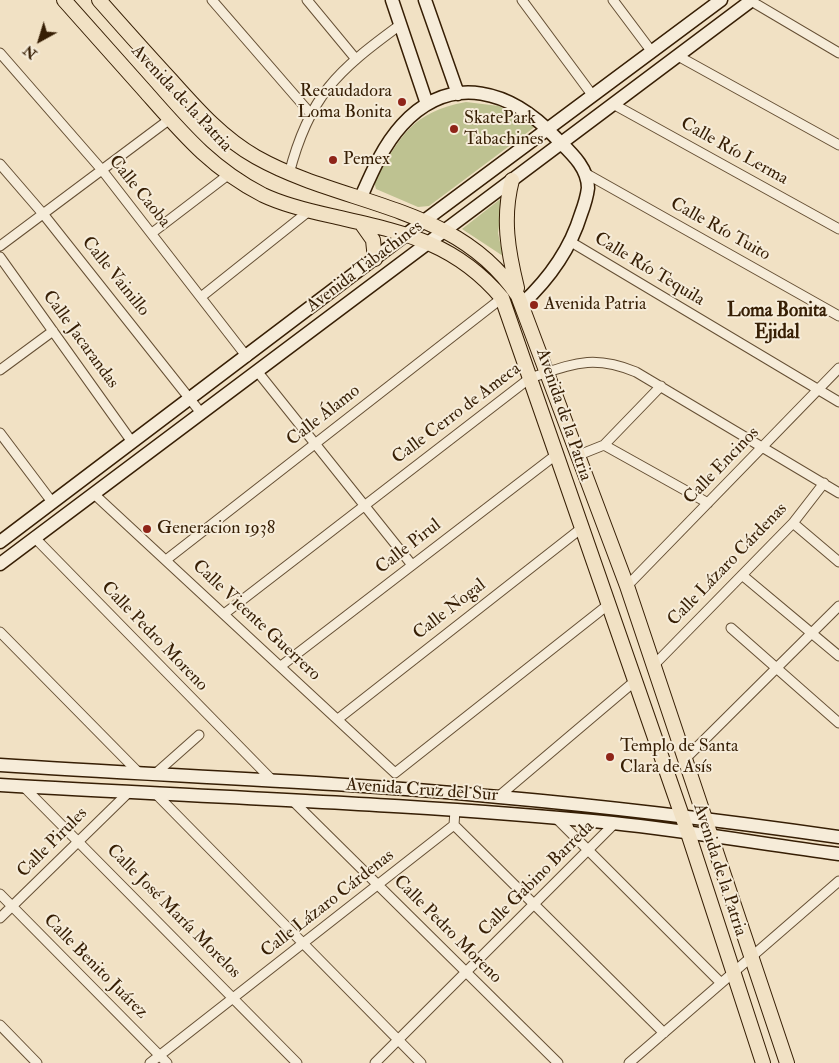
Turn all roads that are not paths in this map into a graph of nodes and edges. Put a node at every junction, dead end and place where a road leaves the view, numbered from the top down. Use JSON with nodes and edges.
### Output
{"nodes":[{"id":1,"x":64,"y":0,"type":"edge"},
{"id":2,"x":99,"y":0,"type":"edge"},
{"id":3,"x":212,"y":0,"type":"edge"},
{"id":4,"x":307,"y":0,"type":"edge"},
{"id":5,"x":392,"y":0,"type":"edge"},
{"id":6,"x":425,"y":0,"type":"edge"},
{"id":7,"x":522,"y":0,"type":"edge"},
{"id":8,"x":614,"y":0,"type":"edge"},
{"id":9,"x":752,"y":0,"type":"edge"},
{"id":10,"x":713,"y":2,"type":"edge"},
{"id":11,"x":400,"y":24,"type":"junction"},
{"id":12,"x":652,"y":52,"type":"junction"},
{"id":13,"x":0,"y":53,"type":"edge"},
{"id":14,"x":839,"y":53,"type":"edge"},
{"id":15,"x":678,"y":56,"type":"junction"},
{"id":16,"x":355,"y":58,"type":"junction"},
{"id":17,"x":458,"y":94,"type":"junction"},
{"id":18,"x":593,"y":96,"type":"junction"},
{"id":19,"x":427,"y":104,"type":"junction"},
{"id":20,"x":614,"y":104,"type":"junction"},
{"id":21,"x":310,"y":113,"type":"junction"},
{"id":22,"x":170,"y":119,"type":"junction"},
{"id":23,"x":548,"y":129,"type":"junction"},
{"id":24,"x":561,"y":143,"type":"junction"},
{"id":25,"x":839,"y":145,"type":"edge"},
{"id":26,"x":0,"y":164,"type":"edge"},
{"id":27,"x":102,"y":170,"type":"junction"},
{"id":28,"x":585,"y":173,"type":"junction"},
{"id":29,"x":289,"y":174,"type":"junction"},
{"id":30,"x":228,"y":175,"type":"junction"},
{"id":31,"x":512,"y":180,"type":"junction"},
{"id":32,"x":361,"y":197,"type":"junction"},
{"id":33,"x":309,"y":211,"type":"junction"},
{"id":34,"x":44,"y":215,"type":"junction"},
{"id":35,"x":424,"y":221,"type":"junction"},
{"id":36,"x":361,"y":223,"type":"junction"},
{"id":37,"x":444,"y":229,"type":"junction"},
{"id":38,"x":839,"y":229,"type":"edge"},
{"id":39,"x":152,"y":233,"type":"junction"},
{"id":40,"x":407,"y":235,"type":"junction"},
{"id":41,"x":429,"y":241,"type":"junction"},
{"id":42,"x":571,"y":242,"type":"junction"},
{"id":43,"x":0,"y":246,"type":"edge"},
{"id":44,"x":0,"y":257,"type":"edge"},
{"id":45,"x":375,"y":259,"type":"junction"},
{"id":46,"x":201,"y":297,"type":"junction"},
{"id":47,"x":502,"y":298,"type":"junction"},
{"id":48,"x":520,"y":300,"type":"junction"},
{"id":49,"x":839,"y":316,"type":"edge"},
{"id":50,"x":53,"y":331,"type":"junction"},
{"id":51,"x":247,"y":357,"type":"junction"},
{"id":52,"x":839,"y":368,"type":"edge"},
{"id":53,"x":0,"y":370,"type":"edge"},
{"id":54,"x":257,"y":371,"type":"junction"},
{"id":55,"x":548,"y":372,"type":"junction"},
{"id":56,"x":530,"y":378,"type":"junction"},
{"id":57,"x":661,"y":386,"type":"junction"},
{"id":58,"x":818,"y":390,"type":"junction"},
{"id":59,"x":191,"y":399,"type":"junction"},
{"id":60,"x":839,"y":402,"type":"edge"},
{"id":61,"x":202,"y":413,"type":"junction"},
{"id":62,"x":0,"y":433,"type":"edge"},
{"id":63,"x":132,"y":442,"type":"junction"},
{"id":64,"x":315,"y":443,"type":"junction"},
{"id":65,"x":604,"y":445,"type":"junction"},
{"id":66,"x":763,"y":447,"type":"junction"},
{"id":67,"x":557,"y":454,"type":"junction"},
{"id":68,"x":579,"y":455,"type":"junction"},
{"id":69,"x":824,"y":484,"type":"junction"},
{"id":70,"x":839,"y":492,"type":"edge"},
{"id":71,"x":94,"y":494,"type":"junction"},
{"id":72,"x":52,"y":502,"type":"junction"},
{"id":73,"x":708,"y":503,"type":"junction"},
{"id":74,"x":364,"y":504,"type":"junction"},
{"id":75,"x":792,"y":523,"type":"junction"},
{"id":76,"x":583,"y":527,"type":"junction"},
{"id":77,"x":34,"y":537,"type":"junction"},
{"id":78,"x":0,"y":542,"type":"edge"},
{"id":79,"x":166,"y":560,"type":"junction"},
{"id":80,"x":839,"y":562,"type":"edge"},
{"id":81,"x":0,"y":564,"type":"edge"},
{"id":82,"x":412,"y":565,"type":"junction"},
{"id":83,"x":742,"y":574,"type":"junction"},
{"id":84,"x":627,"y":586,"type":"junction"},
{"id":85,"x":609,"y":604,"type":"junction"},
{"id":86,"x":839,"y":606,"type":"edge"},
{"id":87,"x":224,"y":614,"type":"junction"},
{"id":88,"x":731,"y":628,"type":"dead end"},
{"id":89,"x":0,"y":632,"type":"edge"},
{"id":90,"x":812,"y":632,"type":"junction"},
{"id":91,"x":839,"y":656,"type":"edge"},
{"id":92,"x":281,"y":666,"type":"junction"},
{"id":93,"x":653,"y":666,"type":"junction"},
{"id":94,"x":776,"y":668,"type":"junction"},
{"id":95,"x":635,"y":681,"type":"junction"},
{"id":96,"x":338,"y":719,"type":"junction"},
{"id":97,"x":839,"y":724,"type":"edge"},
{"id":98,"x":200,"y":735,"type":"dead end"},
{"id":99,"x":684,"y":760,"type":"junction"},
{"id":100,"x":1,"y":764,"type":"edge"},
{"id":101,"x":139,"y":773,"type":"junction"},
{"id":102,"x":395,"y":773,"type":"junction"},
{"id":103,"x":155,"y":774,"type":"junction"},
{"id":104,"x":272,"y":780,"type":"junction"},
{"id":105,"x":0,"y":785,"type":"edge"},
{"id":106,"x":23,"y":786,"type":"junction"},
{"id":107,"x":400,"y":789,"type":"junction"},
{"id":108,"x":129,"y":792,"type":"junction"},
{"id":109,"x":155,"y":793,"type":"junction"},
{"id":110,"x":498,"y":797,"type":"junction"},
{"id":111,"x":292,"y":800,"type":"junction"},
{"id":112,"x":455,"y":810,"type":"junction"},
{"id":113,"x":681,"y":816,"type":"junction"},
{"id":114,"x":556,"y":818,"type":"junction"},
{"id":115,"x":704,"y":818,"type":"junction"},
{"id":116,"x":615,"y":824,"type":"junction"},
{"id":117,"x":454,"y":825,"type":"junction"},
{"id":118,"x":688,"y":834,"type":"junction"},
{"id":119,"x":710,"y":836,"type":"junction"},
{"id":120,"x":839,"y":837,"type":"edge"},
{"id":121,"x":79,"y":841,"type":"junction"},
{"id":122,"x":589,"y":850,"type":"junction"},
{"id":123,"x":839,"y":854,"type":"edge"},
{"id":124,"x":839,"y":880,"type":"edge"},
{"id":125,"x":379,"y":885,"type":"junction"},
{"id":126,"x":0,"y":894,"type":"edge"},
{"id":127,"x":534,"y":904,"type":"junction"},
{"id":128,"x":12,"y":906,"type":"junction"},
{"id":129,"x":0,"y":918,"type":"edge"},
{"id":130,"x":303,"y":944,"type":"junction"},
{"id":131,"x":750,"y":958,"type":"junction"},
{"id":132,"x":466,"y":972,"type":"junction"},
{"id":133,"x":732,"y":973,"type":"junction"},
{"id":134,"x":721,"y":983,"type":"junction"},
{"id":135,"x":234,"y":998,"type":"junction"},
{"id":136,"x":0,"y":1025,"type":"edge"},
{"id":137,"x":664,"y":1033,"type":"junction"},
{"id":138,"x":398,"y":1040,"type":"junction"},
{"id":139,"x":160,"y":1055,"type":"junction"},
{"id":140,"x":37,"y":1063,"type":"edge"},
{"id":141,"x":150,"y":1063,"type":"edge"},
{"id":142,"x":167,"y":1063,"type":"edge"},
{"id":143,"x":297,"y":1063,"type":"edge"},
{"id":144,"x":375,"y":1063,"type":"edge"},
{"id":145,"x":421,"y":1063,"type":"edge"},
{"id":146,"x":558,"y":1063,"type":"edge"},
{"id":147,"x":630,"y":1063,"type":"edge"},
{"id":148,"x":763,"y":1063,"type":"edge"},
{"id":149,"x":787,"y":1063,"type":"edge"}],
"edges":[{"from":1,"to":22,"type":"main road","name":"Avenida de la Patria"},
{"from":2,"to":29,"type":"main road","name":"Avenida de la Patria"},
{"from":3,"to":21,"type":"street"},
{"from":4,"to":16,"type":"street"},
{"from":5,"to":11,"type":"street"},
{"from":6,"to":17,"type":"street"},
{"from":7,"to":18,"type":"street"},
{"from":8,"to":12,"type":"street"},
{"from":9,"to":14,"type":"street"},
{"from":9,"to":15,"type":"street","name":"Avenida Tabachines"},
{"from":10,"to":12,"type":"street","name":"Avenida Tabachines"},
{"from":11,"to":16,"type":"street"},
{"from":11,"to":19,"type":"street"},
{"from":12,"to":18,"type":"street","name":"Avenida Tabachines"},
{"from":13,"to":27,"type":"street","name":"Calle Caoba"},
{"from":15,"to":20,"type":"street","name":"Avenida Tabachines"},
{"from":15,"to":25,"type":"street"},
{"from":16,"to":21,"type":"street"},
{"from":17,"to":19,"type":"street"},
{"from":17,"to":23,"type":"street"},
{"from":18,"to":23,"type":"street","name":"Avenida Tabachines"},
{"from":19,"to":32,"type":"street"},
{"from":20,"to":24,"type":"street","name":"Avenida Tabachines"},
{"from":20,"to":38,"type":"street","name":"Calle Río Lerma"},
{"from":21,"to":29,"type":"street"},
{"from":22,"to":27,"type":"street"},
{"from":22,"to":30,"type":"main road","name":"Avenida de la Patria"},
{"from":23,"to":24,"type":"street"},
{"from":23,"to":35,"type":"street","name":"Avenida Tabachines"},
{"from":24,"to":28,"type":"street"},
{"from":24,"to":31,"type":"street","name":"Avenida Tabachines"},
{"from":26,"to":34,"type":"street","name":"Calle Vainillo"},
{"from":27,"to":34,"type":"street"},
{"from":27,"to":39,"type":"street","name":"Calle Caoba"},
{"from":28,"to":42,"type":"street"},
{"from":28,"to":49,"type":"street","name":"Calle Río Tuito"},
{"from":29,"to":32,"type":"main road","name":"Avenida de la Patria"},
{"from":30,"to":33,"type":"main road","name":"Avenida de la Patria"},
{"from":30,"to":39,"type":"street"},
{"from":31,"to":37,"type":"street","name":"Avenida Tabachines"},
{"from":31,"to":48,"type":"main road"},
{"from":32,"to":35,"type":"main road","name":"Avenida de la Patria"},
{"from":33,"to":36,"type":"main road","name":"Avenida de la Patria"},
{"from":33,"to":46,"type":"street"},
{"from":34,"to":43,"type":"street"},
{"from":34,"to":59,"type":"street","name":"Calle Vainillo"},
{"from":35,"to":37,"type":"main road","name":"Avenida de la Patria"},
{"from":35,"to":40,"type":"street","name":"Avenida Tabachines"},
{"from":36,"to":40,"type":"main road","name":"Avenida de la Patria"},
{"from":36,"to":45,"type":"main road"},
{"from":37,"to":41,"type":"street","name":"Avenida Tabachines"},
{"from":37,"to":48,"type":"main road","name":"Avenida de la Patria"},
{"from":39,"to":46,"type":"street","name":"Calle Caoba"},
{"from":40,"to":41,"type":"main road","name":"Avenida de la Patria"},
{"from":40,"to":45,"type":"street","name":"Avenida Tabachines"},
{"from":41,"to":47,"type":"main road","name":"Avenida de la Patria"},
{"from":41,"to":54,"type":"street","name":"Avenida Tabachines"},
{"from":42,"to":48,"type":"street"},
{"from":42,"to":58,"type":"street","name":"Calle Río Tequila"},
{"from":44,"to":50,"type":"street","name":"Calle Jacarandas"},
{"from":45,"to":51,"type":"street","name":"Avenida Tabachines"},
{"from":46,"to":51,"type":"street","name":"Calle Caoba"},
{"from":47,"to":56,"type":"main road","name":"Avenida de la Patria"},
{"from":47,"to":64,"type":"street","name":"Calle Álamo"},
{"from":48,"to":55,"type":"main road","name":"Avenida de la Patria"},
{"from":50,"to":53,"type":"street"},
{"from":50,"to":63,"type":"street","name":"Calle Jacarandas"},
{"from":51,"to":59,"type":"street","name":"Avenida Tabachines"},
{"from":52,"to":58,"type":"street","name":"Calle Encinos"},
{"from":54,"to":61,"type":"street","name":"Avenida Tabachines"},
{"from":54,"to":64,"type":"street"},
{"from":55,"to":56,"type":"street","name":"Calle Cerro de Ameca"},
{"from":55,"to":57,"type":"street","name":"Calle Cerro de Ameca"},
{"from":55,"to":68,"type":"main road","name":"Avenida de la Patria"},
{"from":56,"to":67,"type":"main road","name":"Avenida de la Patria"},
{"from":56,"to":74,"type":"street","name":"Calle Cerro de Ameca"},
{"from":57,"to":65,"type":"street"},
{"from":57,"to":66,"type":"street","name":"Calle Cerro de Ameca"},
{"from":58,"to":60,"type":"street","name":"Calle Río Tequila"},
{"from":58,"to":66,"type":"street","name":"Calle Encinos"},
{"from":59,"to":61,"type":"street","name":"Calle Vainillo"},
{"from":59,"to":63,"type":"street","name":"Avenida Tabachines"},
{"from":61,"to":71,"type":"street","name":"Avenida Tabachines"},
{"from":62,"to":72,"type":"street"},
{"from":63,"to":72,"type":"street","name":"Avenida Tabachines"},
{"from":64,"to":74,"type":"street"},
{"from":64,"to":79,"type":"street","name":"Calle Álamo"},
{"from":65,"to":68,"type":"street"},
{"from":65,"to":73,"type":"street"},
{"from":66,"to":69,"type":"street","name":"Calle Cerro de Ameca"},
{"from":66,"to":73,"type":"street","name":"Calle Encinos"},
{"from":67,"to":76,"type":"main road","name":"Avenida de la Patria"},
{"from":67,"to":82,"type":"street","name":"Calle Pirul"},
{"from":68,"to":84,"type":"main road","name":"Avenida de la Patria"},
{"from":69,"to":70,"type":"street","name":"Calle Cerro de Ameca"},
{"from":69,"to":75,"type":"street","name":"Calle Lázaro Cárdenas"},
{"from":71,"to":77,"type":"street","name":"Avenida Tabachines"},
{"from":71,"to":79,"type":"street","name":"Calle Vicente Guerrero"},
{"from":72,"to":78,"type":"street","name":"Avenida Tabachines"},
{"from":73,"to":84,"type":"street","name":"Calle Encinos"},
{"from":74,"to":82,"type":"street"},
{"from":74,"to":87,"type":"street","name":"Calle Cerro de Ameca"},
{"from":75,"to":80,"type":"street"},
{"from":75,"to":83,"type":"street","name":"Calle Lázaro Cárdenas"},
{"from":76,"to":85,"type":"main road","name":"Avenida de la Patria"},
{"from":76,"to":96,"type":"street","name":"Calle Nogal"},
{"from":77,"to":81,"type":"street","name":"Avenida Tabachines"},
{"from":77,"to":104,"type":"street","name":"Calle Pedro Moreno"},
{"from":79,"to":87,"type":"street","name":"Calle Vicente Guerrero"},
{"from":82,"to":92,"type":"street","name":"Calle Pirul"},
{"from":83,"to":90,"type":"street"},
{"from":83,"to":93,"type":"street","name":"Calle Lázaro Cárdenas"},
{"from":84,"to":93,"type":"main road","name":"Avenida de la Patria"},
{"from":85,"to":95,"type":"main road","name":"Avenida de la Patria"},
{"from":85,"to":102,"type":"street"},
{"from":86,"to":90,"type":"street"},
{"from":87,"to":92,"type":"street","name":"Calle Vicente Guerrero"},
{"from":88,"to":94,"type":"street"},
{"from":89,"to":101,"type":"street"},
{"from":90,"to":91,"type":"street"},
{"from":90,"to":94,"type":"street"},
{"from":92,"to":96,"type":"street","name":"Calle Vicente Guerrero"},
{"from":93,"to":99,"type":"main road","name":"Avenida de la Patria"},
{"from":94,"to":97,"type":"street"},
{"from":94,"to":99,"type":"street"},
{"from":95,"to":110,"type":"street"},
{"from":95,"to":113,"type":"main road","name":"Avenida de la Patria"},
{"from":96,"to":102,"type":"street","name":"Calle Vicente Guerrero"},
{"from":98,"to":103,"type":"street"},
{"from":99,"to":115,"type":"main road","name":"Avenida de la Patria"},
{"from":100,"to":101,"type":"street","name":"Avenida Cruz del Sur"},
{"from":101,"to":103,"type":"street","name":"Avenida Cruz del Sur"},
{"from":102,"to":107,"type":"street"},
{"from":103,"to":104,"type":"street","name":"Avenida Cruz del Sur"},
{"from":104,"to":107,"type":"street","name":"Avenida Cruz del Sur"},
{"from":105,"to":106,"type":"street","name":"Avenida Cruz del Sur"},
{"from":106,"to":108,"type":"street","name":"Avenida Cruz del Sur"},
{"from":106,"to":121,"type":"street","name":"Calle José María Morelos"},
{"from":107,"to":110,"type":"street","name":"Avenida Cruz del Sur"},
{"from":108,"to":109,"type":"street","name":"Avenida Cruz del Sur"},
{"from":108,"to":121,"type":"street","name":"Calle Pirules"},
{"from":109,"to":111,"type":"street","name":"Avenida Cruz del Sur"},
{"from":109,"to":130,"type":"street"},
{"from":110,"to":113,"type":"street","name":"Avenida Cruz del Sur"},
{"from":111,"to":112,"type":"street","name":"Avenida Cruz del Sur"},
{"from":111,"to":125,"type":"street","name":"Calle Pedro Moreno"},
{"from":112,"to":114,"type":"street","name":"Avenida Cruz del Sur"},
{"from":112,"to":117,"type":"street"},
{"from":113,"to":115,"type":"street","name":"Avenida Cruz del Sur"},
{"from":113,"to":118,"type":"main road","name":"Avenida de la Patria"},
{"from":114,"to":116,"type":"street","name":"Avenida Cruz del Sur"},
{"from":114,"to":122,"type":"street"},
{"from":115,"to":119,"type":"main road","name":"Avenida de la Patria"},
{"from":115,"to":120,"type":"street","name":"Avenida Cruz del Sur"},
{"from":116,"to":118,"type":"street","name":"Avenida Cruz del Sur"},
{"from":116,"to":122,"type":"street","name":"Calle Gabino Barreda"},
{"from":117,"to":125,"type":"street","name":"Calle Lázaro Cárdenas"},
{"from":117,"to":127,"type":"street"},
{"from":118,"to":119,"type":"street","name":"Avenida Cruz del Sur"},
{"from":118,"to":133,"type":"main road","name":"Avenida de la Patria"},
{"from":119,"to":123,"type":"street","name":"Avenida Cruz del Sur"},
{"from":119,"to":131,"type":"main road","name":"Avenida de la Patria"},
{"from":121,"to":128,"type":"street","name":"Calle Pirules"},
{"from":121,"to":135,"type":"street","name":"Calle José María Morelos"},
{"from":122,"to":127,"type":"street","name":"Calle Gabino Barreda"},
{"from":122,"to":134,"type":"street"},
{"from":124,"to":131,"type":"street"},
{"from":125,"to":130,"type":"street","name":"Calle Lázaro Cárdenas"},
{"from":125,"to":132,"type":"street","name":"Calle Pedro Moreno"},
{"from":126,"to":128,"type":"street","name":"Calle Benito Juárez"},
{"from":127,"to":132,"type":"street","name":"Calle Gabino Barreda"},
{"from":127,"to":137,"type":"street"},
{"from":128,"to":129,"type":"street","name":"Calle Pirules"},
{"from":128,"to":139,"type":"street","name":"Calle Benito Juárez"},
{"from":130,"to":135,"type":"street","name":"Calle Lázaro Cárdenas"},
{"from":130,"to":138,"type":"street"},
{"from":131,"to":133,"type":"street"},
{"from":131,"to":149,"type":"main road","name":"Avenida de la Patria"},
{"from":132,"to":138,"type":"street","name":"Calle Gabino Barreda"},
{"from":132,"to":146,"type":"street","name":"Calle Pedro Moreno"},
{"from":133,"to":134,"type":"street"},
{"from":133,"to":148,"type":"main road","name":"Avenida de la Patria"},
{"from":134,"to":137,"type":"street"},
{"from":135,"to":139,"type":"street","name":"Calle Lázaro Cárdenas"},
{"from":135,"to":143,"type":"street","name":"Calle José María Morelos"},
{"from":136,"to":140,"type":"street"},
{"from":137,"to":147,"type":"street"},
{"from":138,"to":144,"type":"street","name":"Calle Gabino Barreda"},
{"from":138,"to":145,"type":"street"},
{"from":139,"to":141,"type":"street","name":"Calle Lázaro Cárdenas"},
{"from":139,"to":142,"type":"street","name":"Calle Benito Juárez"}]}
